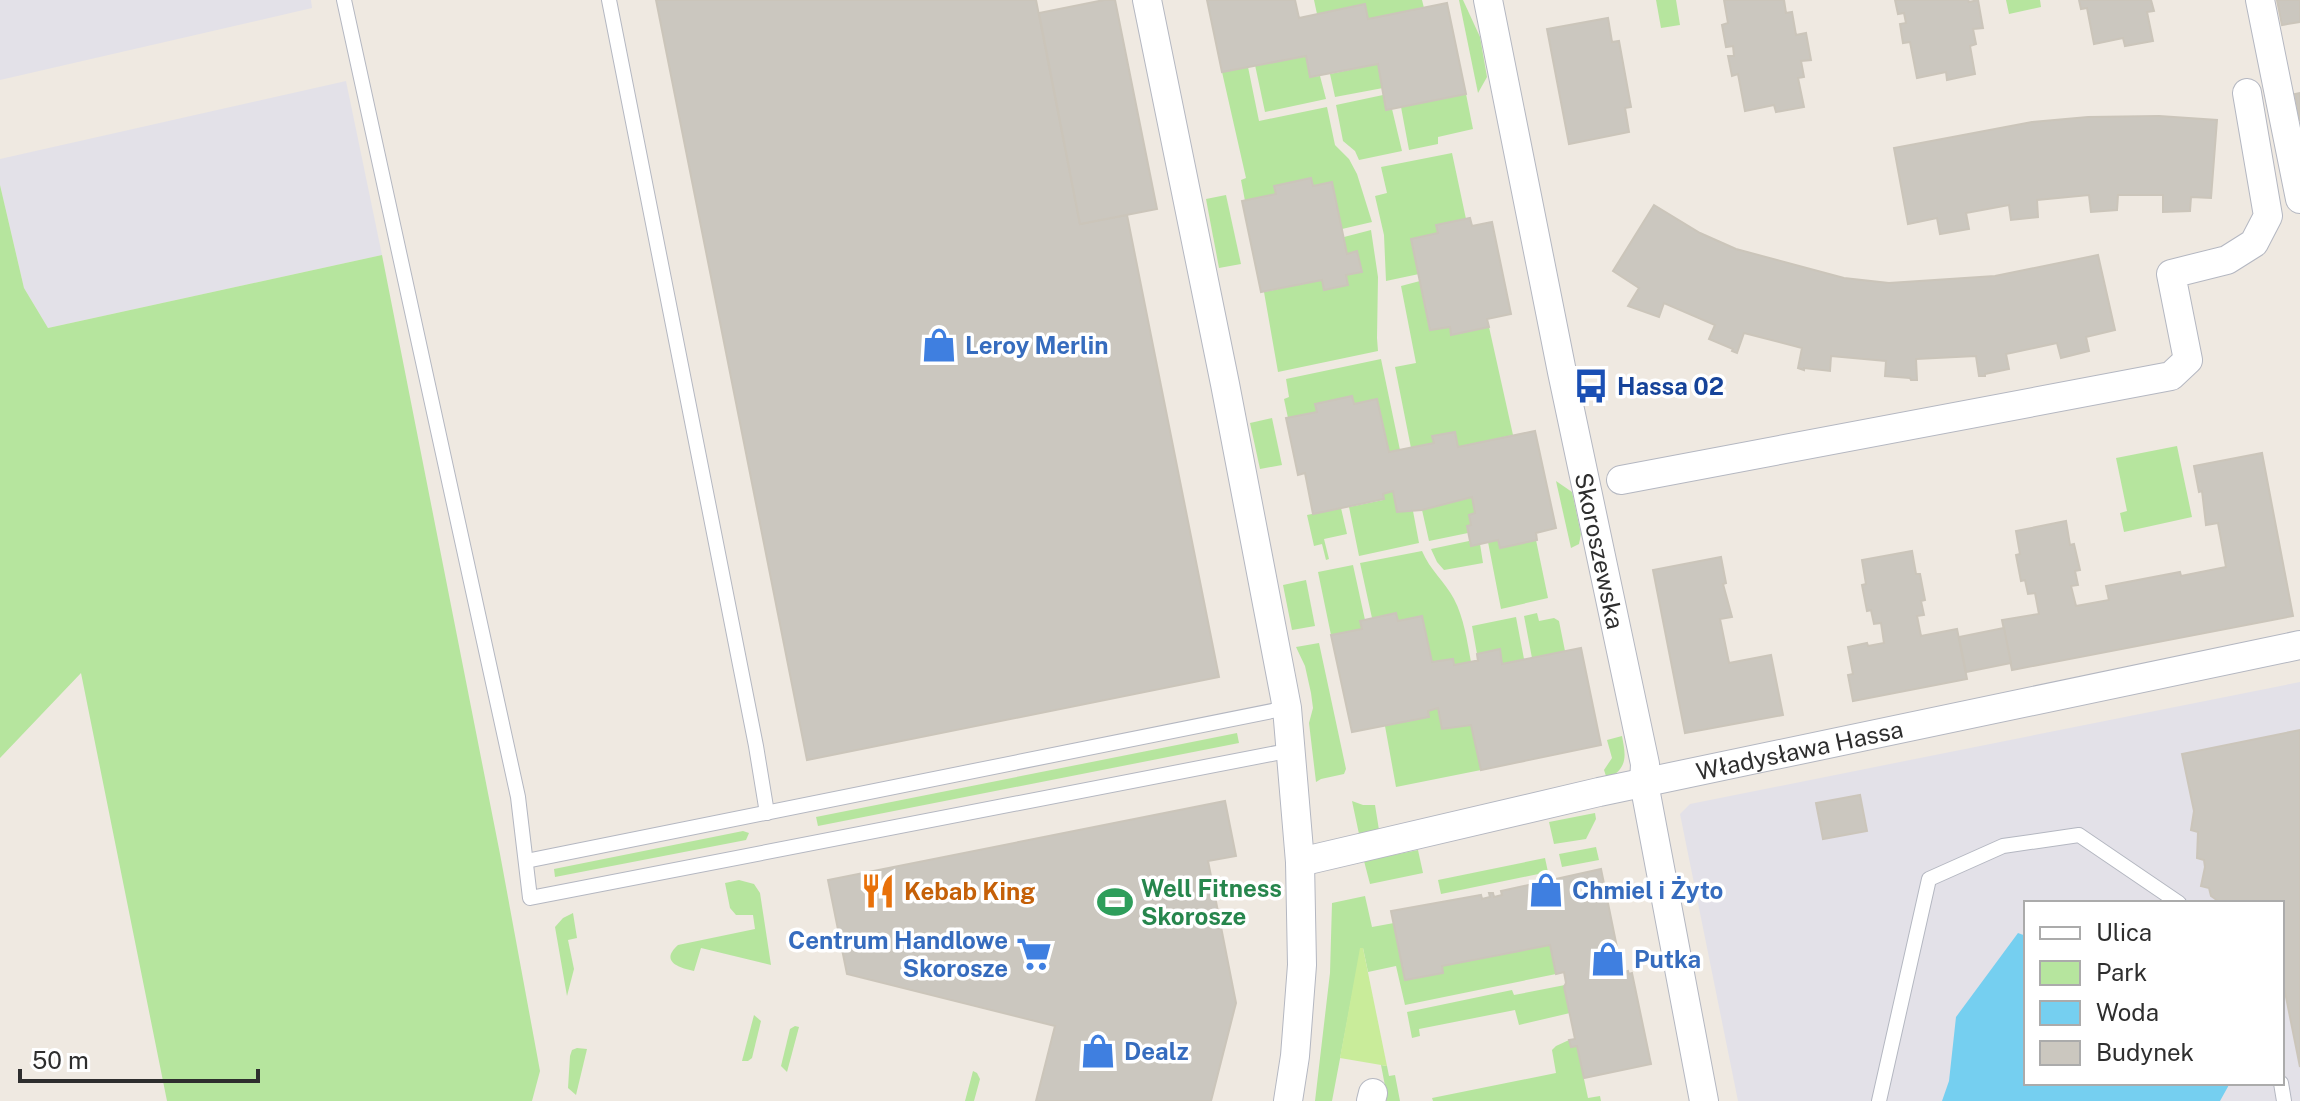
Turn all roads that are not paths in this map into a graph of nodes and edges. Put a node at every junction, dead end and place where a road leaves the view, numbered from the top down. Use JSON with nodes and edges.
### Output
{"nodes":[{"id":1,"x":344,"y":0,"type":"edge"},
{"id":2,"x":609,"y":0,"type":"edge"},
{"id":3,"x":1147,"y":0,"type":"edge"},
{"id":4,"x":1488,"y":0,"type":"edge"},
{"id":5,"x":2260,"y":0,"type":"edge"},
{"id":6,"x":2247,"y":93,"type":"dead end"},
{"id":7,"x":2300,"y":199,"type":"edge"},
{"id":8,"x":1621,"y":480,"type":"dead end"},
{"id":9,"x":2300,"y":645,"type":"edge"},
{"id":10,"x":1287,"y":708,"type":"junction"},
{"id":11,"x":1292,"y":750,"type":"junction"},
{"id":12,"x":1644,"y":783,"type":"junction"},
{"id":13,"x":767,"y":813,"type":"junction"},
{"id":14,"x":526,"y":861,"type":"junction"},
{"id":15,"x":1300,"y":862,"type":"junction"},
{"id":16,"x":2176,"y":901,"type":"edge"},
{"id":17,"x":1288,"y":1101,"type":"edge"},
{"id":18,"x":1704,"y":1101,"type":"edge"},
{"id":19,"x":1879,"y":1101,"type":"edge"}],
"edges":[{"from":1,"to":14,"type":"lane"},
{"from":2,"to":13,"type":"lane"},
{"from":3,"to":10,"type":"street"},
{"from":4,"to":12,"type":"street","name":"Skoroszewska"},
{"from":5,"to":7,"type":"street"},
{"from":6,"to":8,"type":"street"},
{"from":9,"to":12,"type":"street","name":"Władysława Hassa"},
{"from":10,"to":11,"type":"street"},
{"from":10,"to":13,"type":"lane"},
{"from":11,"to":14,"type":"lane"},
{"from":11,"to":15,"type":"street"},
{"from":12,"to":15,"type":"street","name":"Władysława Hassa"},
{"from":12,"to":18,"type":"street","name":"Skoroszewska"},
{"from":13,"to":14,"type":"lane"},
{"from":15,"to":17,"type":"street"},
{"from":16,"to":19,"type":"lane"}]}
